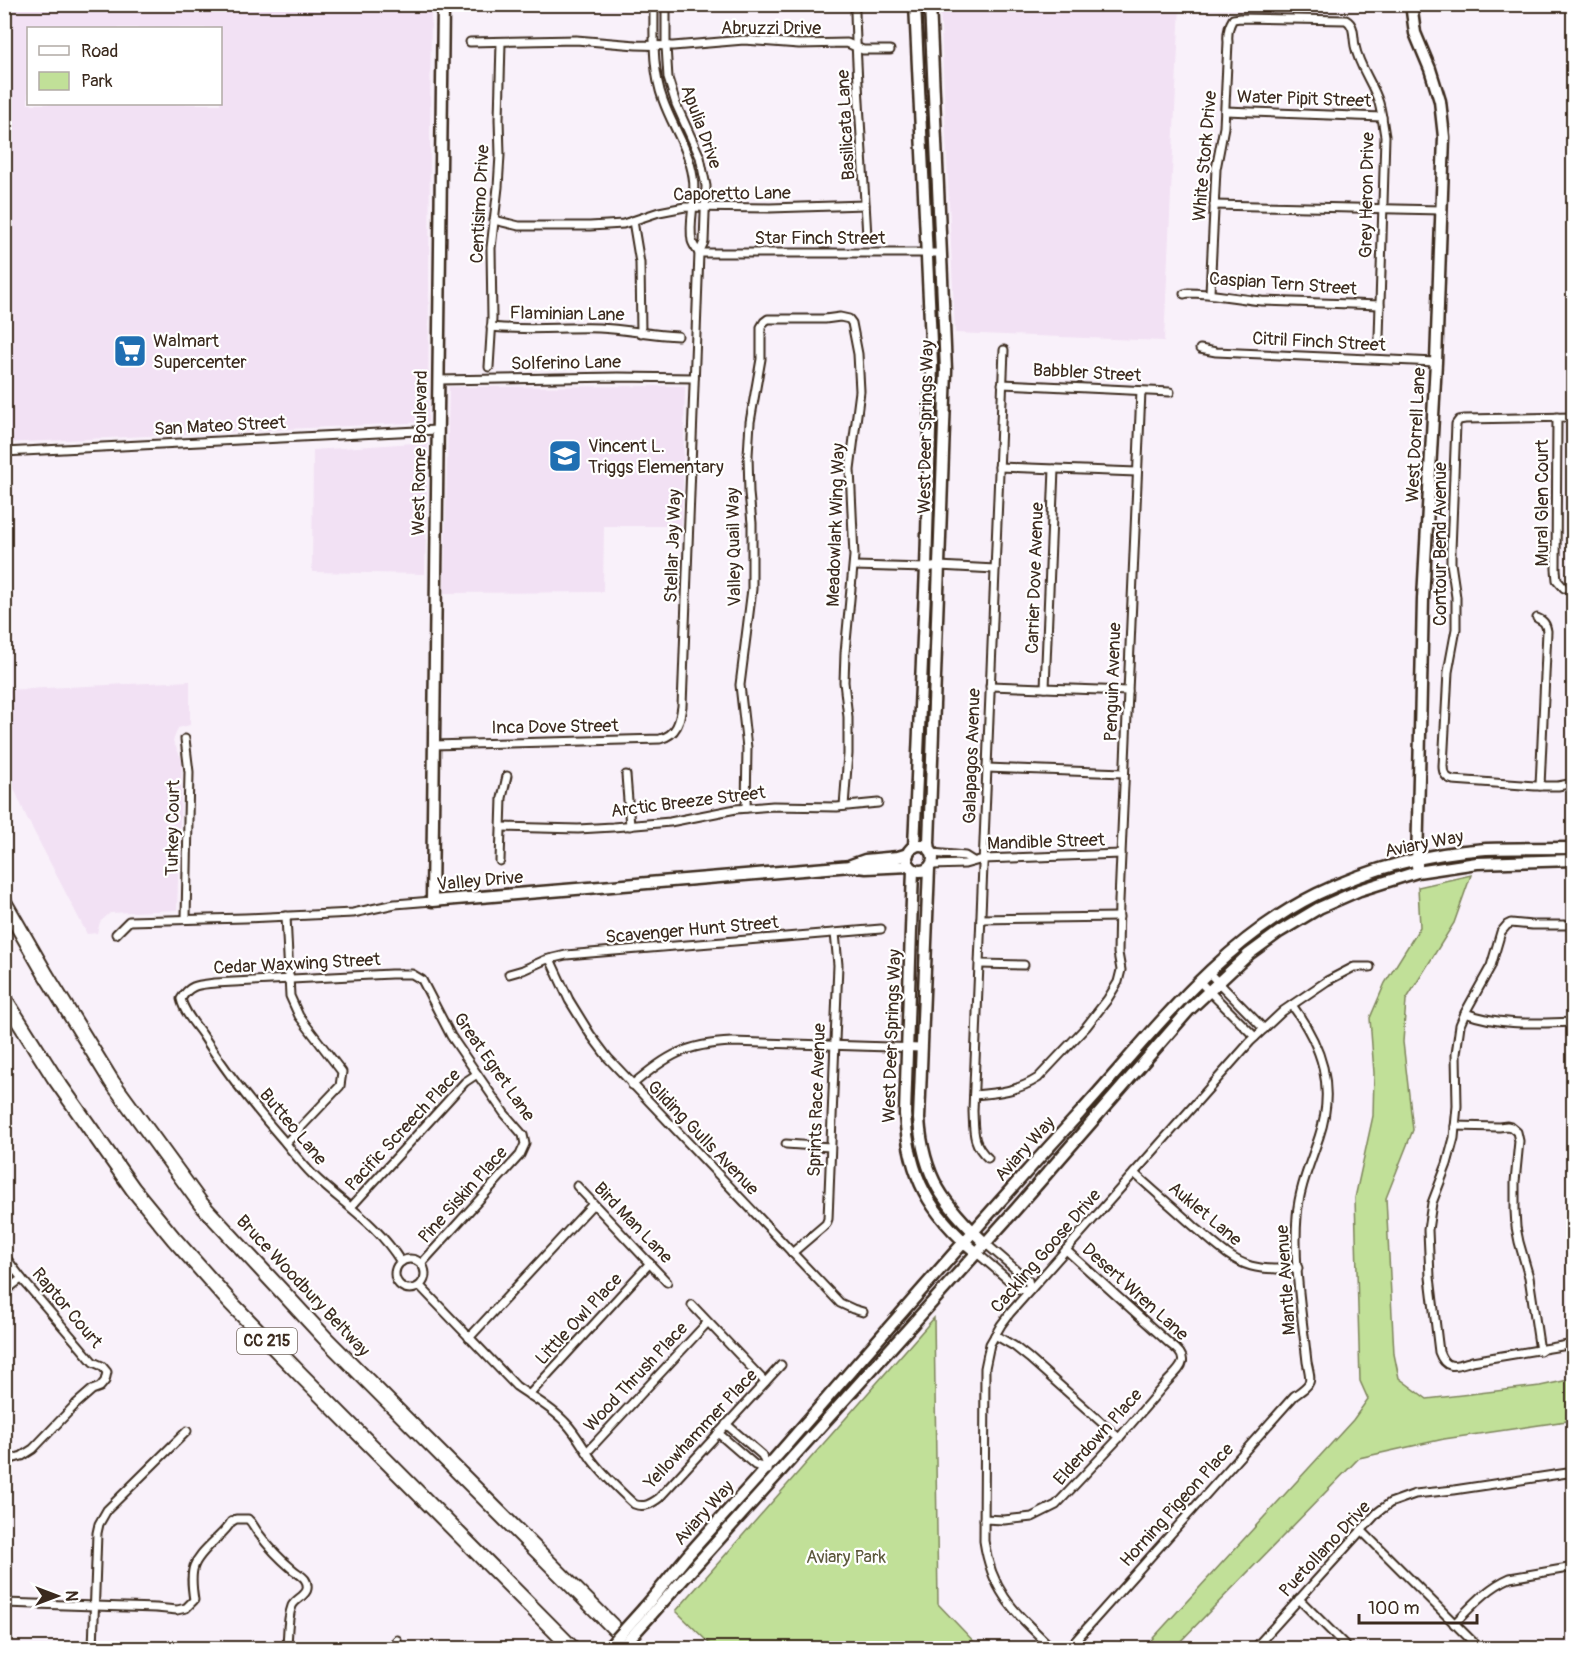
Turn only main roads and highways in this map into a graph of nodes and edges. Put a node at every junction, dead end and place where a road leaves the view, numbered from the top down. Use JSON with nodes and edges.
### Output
{"nodes":[{"id":1,"x":443,"y":4,"type":"edge"},
{"id":2,"x":915,"y":4,"type":"edge"},
{"id":3,"x":930,"y":4,"type":"edge"},
{"id":4,"x":1412,"y":4,"type":"edge"},
{"id":5,"x":932,"y":567,"type":"junction"},
{"id":6,"x":1574,"y":848,"type":"edge"},
{"id":7,"x":911,"y":850,"type":"junction"},
{"id":8,"x":931,"y":852,"type":"junction"},
{"id":9,"x":1416,"y":859,"type":"junction"},
{"id":10,"x":1574,"y":860,"type":"edge"},
{"id":11,"x":851,"y":866,"type":"junction"},
{"id":12,"x":930,"y":867,"type":"junction"},
{"id":13,"x":912,"y":868,"type":"junction"},
{"id":14,"x":1417,"y":872,"type":"junction"},
{"id":15,"x":432,"y":901,"type":"joint"},
{"id":16,"x":4,"y":902,"type":"edge"},
{"id":17,"x":4,"y":998,"type":"edge"},
{"id":18,"x":973,"y":1232,"type":"junction"},
{"id":19,"x":964,"y":1242,"type":"junction"},
{"id":20,"x":985,"y":1243,"type":"junction"},
{"id":21,"x":977,"y":1253,"type":"junction"},
{"id":22,"x":647,"y":1611,"type":"junction"},
{"id":23,"x":572,"y":1648,"type":"edge"},
{"id":24,"x":608,"y":1648,"type":"edge"},
{"id":25,"x":621,"y":1648,"type":"edge"},
{"id":26,"x":634,"y":1648,"type":"edge"}],
"edges":[{"from":1,"to":15,"type":"main road","name":"West Rome Boulevard"},
{"from":2,"to":5,"type":"main road","name":"West Deer Springs Way"},
{"from":3,"to":5,"type":"main road","name":"West Deer Springs Way"},
{"from":4,"to":9,"type":"main road","name":"West Dorrell Lane"},
{"from":5,"to":7,"type":"main road","name":"West Deer Springs Way"},
{"from":5,"to":8,"type":"main road","name":"West Deer Springs Way"},
{"from":6,"to":9,"type":"main road","name":"Aviary Way"},
{"from":7,"to":8,"type":"main road"},
{"from":7,"to":11,"type":"main road","name":"Valley Drive"},
{"from":7,"to":13,"type":"main road"},
{"from":8,"to":12,"type":"main road"},
{"from":9,"to":14,"type":"main road","name":"West Dorrell Lane"},
{"from":9,"to":18,"type":"main road","name":"Aviary Way"},
{"from":10,"to":14,"type":"main road","name":"Aviary Way"},
{"from":11,"to":13,"type":"main road","name":"Valley Drive"},
{"from":11,"to":15,"type":"main road","name":"Valley Drive"},
{"from":12,"to":13,"type":"main road"},
{"from":12,"to":18,"type":"main road","name":"West Deer Springs Way"},
{"from":13,"to":19,"type":"main road","name":"West Deer Springs Way"},
{"from":14,"to":20,"type":"main road","name":"Aviary Way"},
{"from":16,"to":26,"type":"highway","name":"Bruce Woodbury Beltway","number":"CC 215"},
{"from":17,"to":23,"type":"highway","number":"CC 215"},
{"from":18,"to":19,"type":"main road","name":"Aviary Way"},
{"from":18,"to":20,"type":"main road","name":"West Deer Springs Way"},
{"from":19,"to":21,"type":"main road","name":"West Deer Springs Way"},
{"from":19,"to":22,"type":"main road","name":"Aviary Way"},
{"from":20,"to":21,"type":"main road","name":"Aviary Way"},
{"from":21,"to":22,"type":"main road","name":"Aviary Way"},
{"from":22,"to":24,"type":"main road","name":"Aviary Way","bridge":true},
{"from":22,"to":25,"type":"main road","name":"Aviary Way","bridge":true}]}
